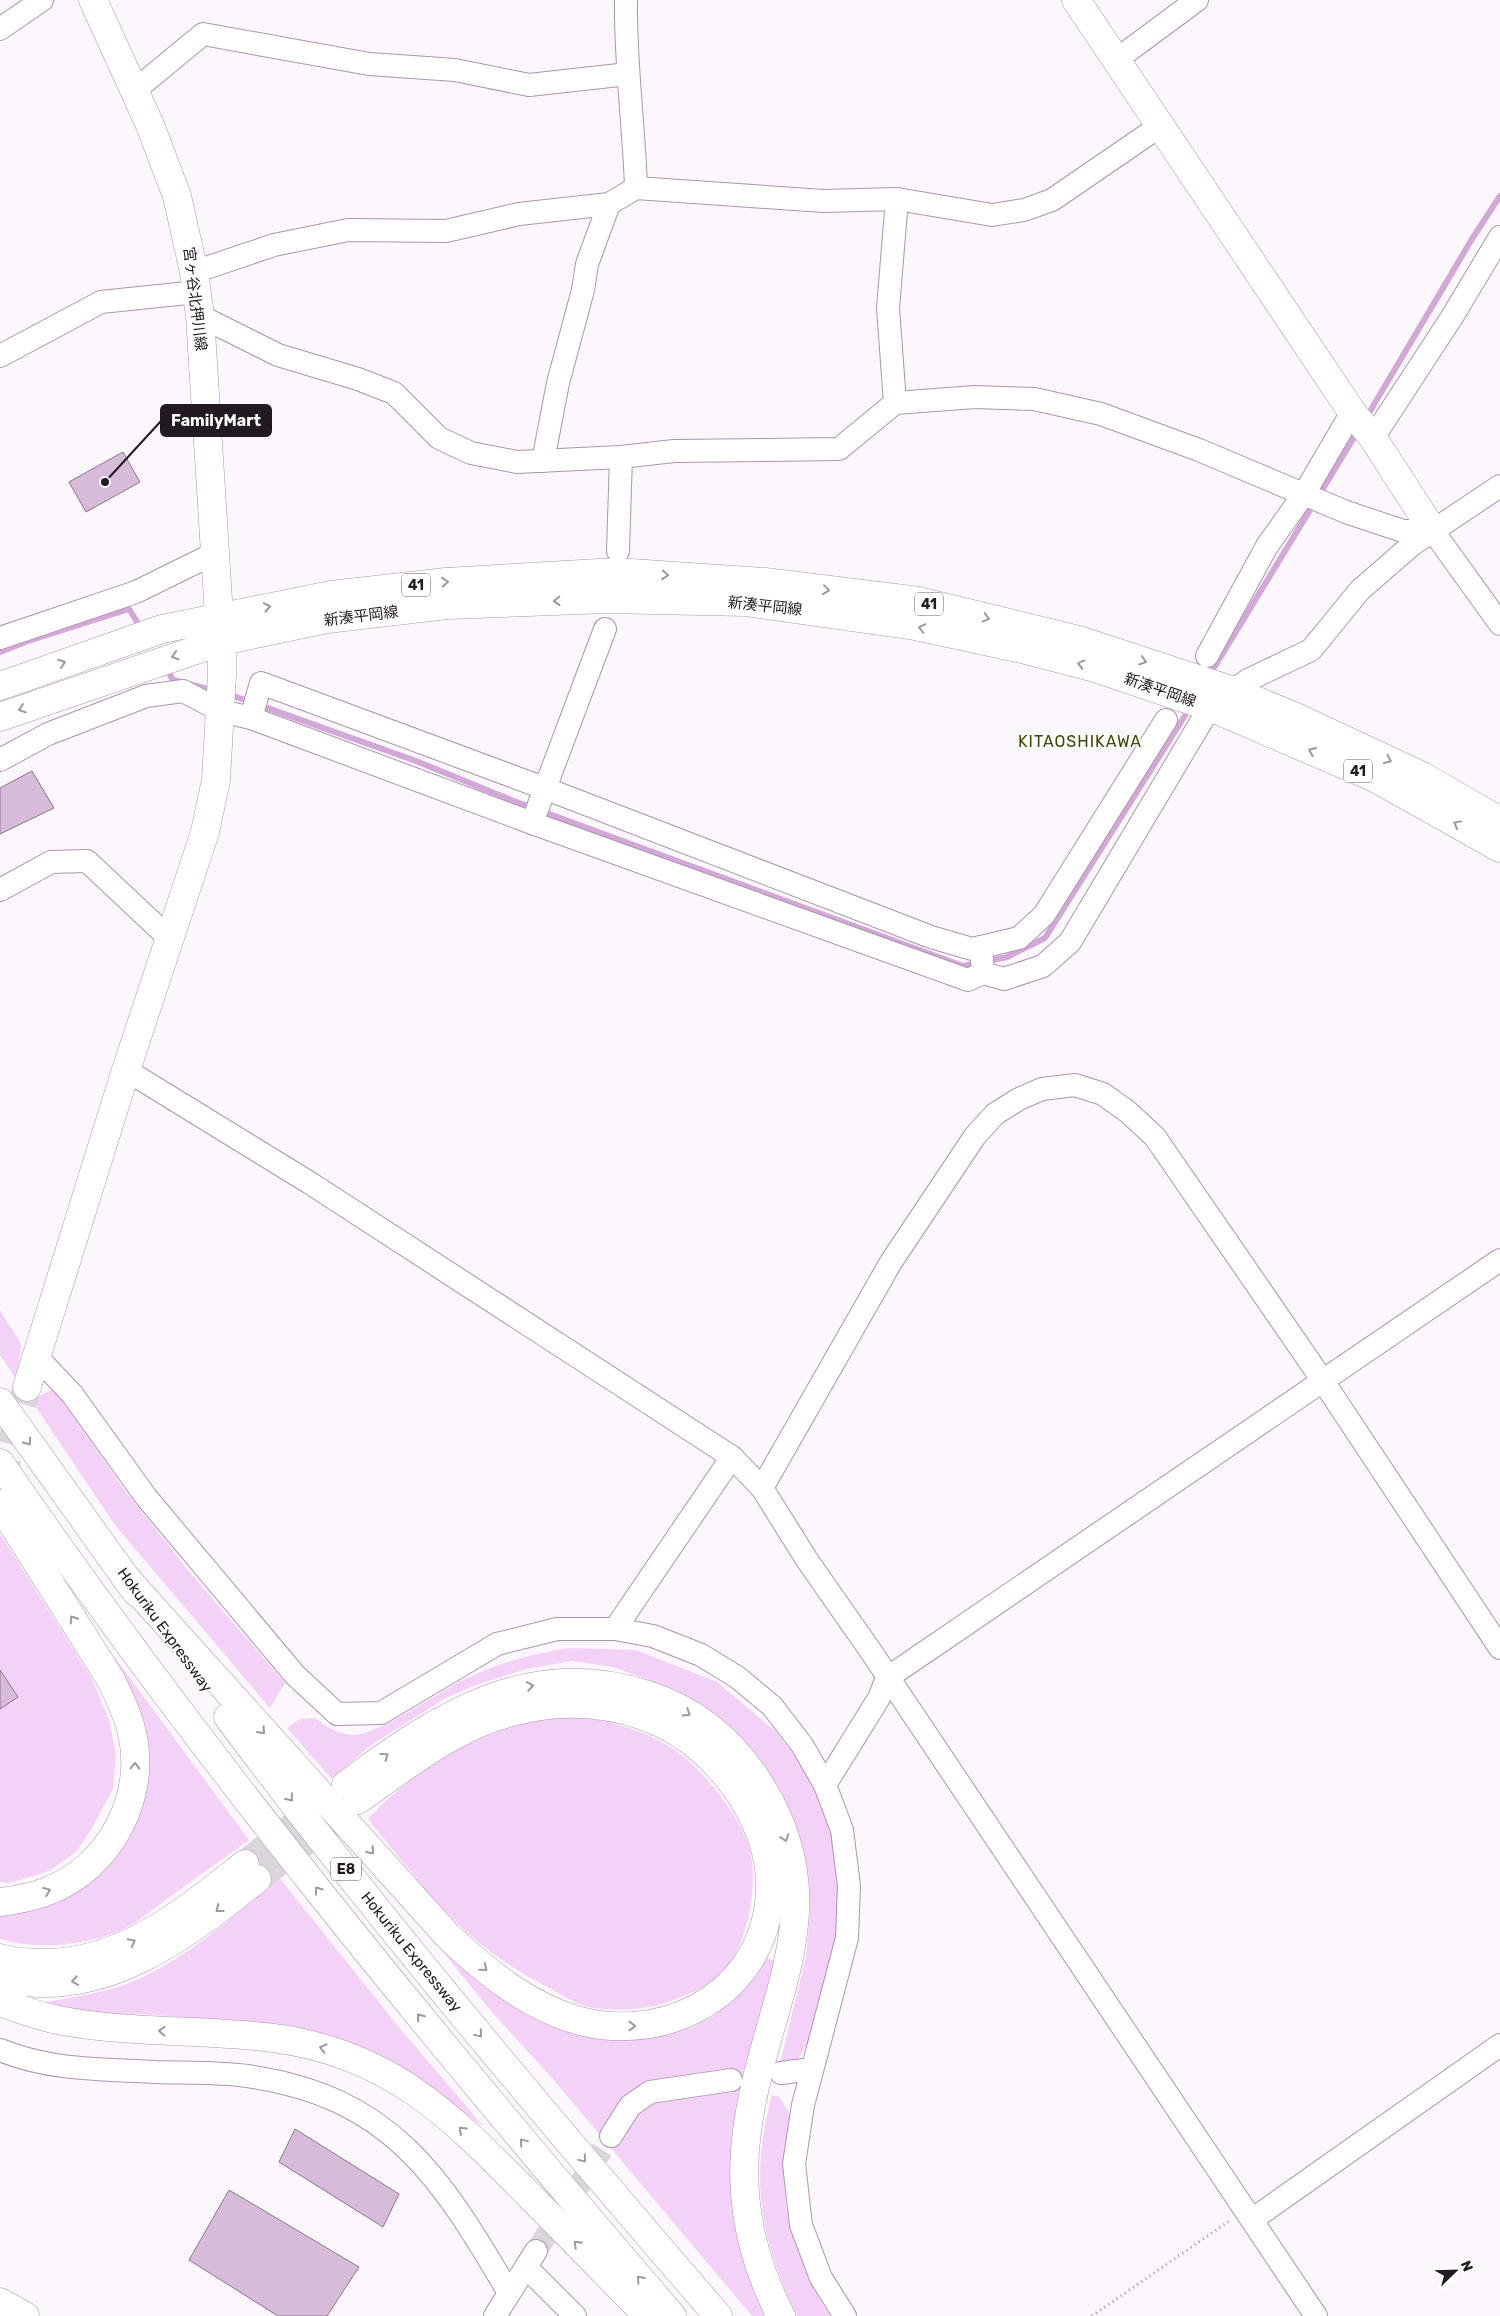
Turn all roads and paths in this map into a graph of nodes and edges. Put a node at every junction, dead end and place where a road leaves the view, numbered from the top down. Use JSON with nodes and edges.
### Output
{"nodes":[{"id":1,"x":42,"y":0,"type":"edge"},
{"id":2,"x":93,"y":0,"type":"edge"},
{"id":3,"x":626,"y":0,"type":"edge"},
{"id":4,"x":1076,"y":0,"type":"edge"},
{"id":5,"x":1197,"y":0,"type":"edge"},
{"id":6,"x":0,"y":29,"type":"edge"},
{"id":7,"x":1116,"y":60,"type":"junction"},
{"id":8,"x":628,"y":74,"type":"junction"},
{"id":9,"x":134,"y":91,"type":"junction"},
{"id":10,"x":1160,"y":126,"type":"junction"},
{"id":11,"x":636,"y":188,"type":"junction"},
{"id":12,"x":897,"y":199,"type":"junction"},
{"id":13,"x":609,"y":204,"type":"junction"},
{"id":14,"x":1500,"y":237,"type":"edge"},
{"id":15,"x":197,"y":293,"type":"junction"},
{"id":16,"x":0,"y":356,"type":"edge"},
{"id":17,"x":895,"y":404,"type":"junction"},
{"id":18,"x":1352,"y":412,"type":"junction"},
{"id":19,"x":1373,"y":438,"type":"junction"},
{"id":20,"x":621,"y":457,"type":"junction"},
{"id":21,"x":543,"y":461,"type":"junction"},
{"id":22,"x":1500,"y":486,"type":"edge"},
{"id":23,"x":1304,"y":494,"type":"junction"},
{"id":24,"x":1433,"y":531,"type":"junction"},
{"id":25,"x":618,"y":551,"type":"dead end"},
{"id":26,"x":215,"y":552,"type":"junction"},
{"id":27,"x":1500,"y":624,"type":"edge"},
{"id":28,"x":220,"y":629,"type":"junction"},
{"id":29,"x":605,"y":629,"type":"dead end"},
{"id":30,"x":0,"y":638,"type":"edge"},
{"id":31,"x":1207,"y":656,"type":"dead end"},
{"id":32,"x":0,"y":686,"type":"edge"},
{"id":33,"x":1231,"y":690,"type":"junction"},
{"id":34,"x":1210,"y":707,"type":"junction"},
{"id":35,"x":221,"y":711,"type":"junction"},
{"id":36,"x":251,"y":716,"type":"junction"},
{"id":37,"x":0,"y":717,"type":"edge"},
{"id":38,"x":1166,"y":720,"type":"dead end"},
{"id":39,"x":0,"y":760,"type":"edge"},
{"id":40,"x":544,"y":788,"type":"junction"},
{"id":41,"x":1500,"y":821,"type":"edge"},
{"id":42,"x":532,"y":823,"type":"junction"},
{"id":43,"x":1500,"y":848,"type":"edge"},
{"id":44,"x":0,"y":890,"type":"edge"},
{"id":45,"x":169,"y":938,"type":"junction"},
{"id":46,"x":981,"y":947,"type":"junction"},
{"id":47,"x":983,"y":973,"type":"junction"},
{"id":48,"x":126,"y":1070,"type":"junction"},
{"id":49,"x":1500,"y":1260,"type":"edge"},
{"id":50,"x":36,"y":1356,"type":"junction"},
{"id":51,"x":1323,"y":1381,"type":"junction"},
{"id":52,"x":27,"y":1387,"type":"tunnel mouth"},
{"id":53,"x":0,"y":1402,"type":"edge"},
{"id":54,"x":732,"y":1457,"type":"junction"},
{"id":55,"x":0,"y":1462,"type":"edge"},
{"id":56,"x":762,"y":1488,"type":"junction"},
{"id":57,"x":0,"y":1504,"type":"edge"},
{"id":58,"x":125,"y":1577,"type":"junction"},
{"id":59,"x":615,"y":1629,"type":"junction"},
{"id":60,"x":1500,"y":1648,"type":"edge"},
{"id":61,"x":887,"y":1678,"type":"junction"},
{"id":62,"x":825,"y":1786,"type":"junction"},
{"id":63,"x":0,"y":1902,"type":"edge"},
{"id":64,"x":0,"y":1958,"type":"edge"},
{"id":65,"x":0,"y":1978,"type":"edge"},
{"id":66,"x":0,"y":2002,"type":"edge"},
{"id":67,"x":1500,"y":2045,"type":"edge"},
{"id":68,"x":0,"y":2050,"type":"edge"},
{"id":69,"x":812,"y":2069,"type":"junction"},
{"id":70,"x":781,"y":2073,"type":"dead end"},
{"id":71,"x":731,"y":2080,"type":"dead end"},
{"id":72,"x":610,"y":2136,"type":"tunnel mouth"},
{"id":73,"x":1250,"y":2215,"type":"junction"},
{"id":74,"x":509,"y":2292,"type":"junction"},
{"id":75,"x":0,"y":2302,"type":"edge"},
{"id":76,"x":25,"y":2316,"type":"edge"},
{"id":77,"x":495,"y":2316,"type":"edge"},
{"id":78,"x":575,"y":2316,"type":"edge"},
{"id":79,"x":648,"y":2316,"type":"edge"},
{"id":80,"x":672,"y":2316,"type":"edge"},
{"id":81,"x":718,"y":2316,"type":"edge"},
{"id":82,"x":781,"y":2316,"type":"edge"},
{"id":83,"x":845,"y":2316,"type":"edge"},
{"id":84,"x":1092,"y":2316,"type":"edge"},
{"id":85,"x":1316,"y":2316,"type":"edge"}],
"edges":[{"from":1,"to":6,"type":"street"},
{"from":2,"to":9,"type":"main road","name":"宮ヶ谷北押川線"},
{"from":3,"to":8,"type":"street"},
{"from":4,"to":7,"type":"main road"},
{"from":5,"to":7,"type":"street"},
{"from":7,"to":10,"type":"main road"},
{"from":8,"to":9,"type":"street"},
{"from":8,"to":11,"type":"street"},
{"from":9,"to":15,"type":"main road","name":"宮ヶ谷北押川線"},
{"from":10,"to":12,"type":"street"},
{"from":10,"to":18,"type":"main road"},
{"from":11,"to":12,"type":"street"},
{"from":11,"to":13,"type":"street"},
{"from":12,"to":17,"type":"street"},
{"from":13,"to":15,"type":"street"},
{"from":13,"to":21,"type":"street"},
{"from":14,"to":19,"type":"street"},
{"from":15,"to":16,"type":"street"},
{"from":15,"to":21,"type":"street"},
{"from":15,"to":26,"type":"main road","name":"宮ヶ谷北押川線"},
{"from":17,"to":20,"type":"street"},
{"from":17,"to":23,"type":"street"},
{"from":18,"to":19,"type":"main road"},
{"from":18,"to":23,"type":"street"},
{"from":19,"to":24,"type":"main road"},
{"from":20,"to":21,"type":"street"},
{"from":20,"to":25,"type":"street"},
{"from":22,"to":24,"type":"street"},
{"from":23,"to":24,"type":"street"},
{"from":23,"to":31,"type":"street"},
{"from":24,"to":27,"type":"street"},
{"from":24,"to":33,"type":"street"},
{"from":26,"to":28,"type":"main road","name":"宮ヶ谷北押川線"},
{"from":26,"to":30,"type":"street"},
{"from":32,"to":28,"type":"main road","name":"新湊平岡線","number":"41","one_way":true},
{"from":28,"to":33,"type":"main road","name":"新湊平岡線","number":"41","one_way":true},
{"from":34,"to":28,"type":"main road","name":"新湊平岡線","number":"41","one_way":true},
{"from":28,"to":35,"type":"main road","name":"宮ヶ谷北押川線"},
{"from":28,"to":37,"type":"main road","name":"新湊平岡線","number":"41","one_way":true},
{"from":29,"to":40,"type":"street"},
{"from":33,"to":34,"type":"street"},
{"from":33,"to":41,"type":"main road","name":"新湊平岡線","number":"41","one_way":true},
{"from":43,"to":34,"type":"main road","name":"新湊平岡線","number":"41","one_way":true},
{"from":34,"to":47,"type":"street"},
{"from":35,"to":36,"type":"street"},
{"from":35,"to":39,"type":"street"},
{"from":35,"to":45,"type":"main road","name":"宮ヶ谷北押川線"},
{"from":36,"to":40,"type":"street"},
{"from":36,"to":42,"type":"street"},
{"from":38,"to":46,"type":"street"},
{"from":40,"to":42,"type":"street"},
{"from":40,"to":46,"type":"street"},
{"from":42,"to":47,"type":"street"},
{"from":44,"to":45,"type":"street"},
{"from":45,"to":48,"type":"main road","name":"宮ヶ谷北押川線"},
{"from":46,"to":47,"type":"street"},
{"from":48,"to":50,"type":"main road","name":"宮ヶ谷北押川線"},
{"from":48,"to":54,"type":"street"},
{"from":49,"to":51,"type":"street"},
{"from":50,"to":52,"type":"main road","name":"宮ヶ谷北押川線"},
{"from":50,"to":59,"type":"street"},
{"from":51,"to":56,"type":"street"},
{"from":51,"to":60,"type":"street"},
{"from":51,"to":61,"type":"street"},
{"from":53,"to":58,"type":"main road","name":"Hokuriku Expressway","number":"E8","one_way":true},
{"from":54,"to":56,"type":"street"},
{"from":54,"to":59,"type":"street"},
{"from":80,"to":55,"type":"main road","number":"E8","one_way":true},
{"from":56,"to":61,"type":"street"},
{"from":63,"to":57,"type":"main road","one_way":true},
{"from":58,"to":81,"type":"main road","name":"Hokuriku Expressway","number":"E8","one_way":true},
{"from":58,"to":82,"type":"main road","one_way":true},
{"from":59,"to":62,"type":"street"},
{"from":61,"to":62,"type":"street"},
{"from":61,"to":73,"type":"street"},
{"from":62,"to":69,"type":"street"},
{"from":64,"to":65,"type":"main road","one_way":true},
{"from":79,"to":66,"type":"main road","one_way":true},
{"from":67,"to":73,"type":"street"},
{"from":68,"to":74,"type":"street"},
{"from":69,"to":70,"type":"street"},
{"from":69,"to":83,"type":"street"},
{"from":71,"to":72,"type":"street"},
{"from":73,"to":84,"type":"path"},
{"from":73,"to":85,"type":"street"},
{"from":74,"to":77,"type":"street"},
{"from":74,"to":78,"type":"street"},
{"from":75,"to":76,"type":"main road"}]}
